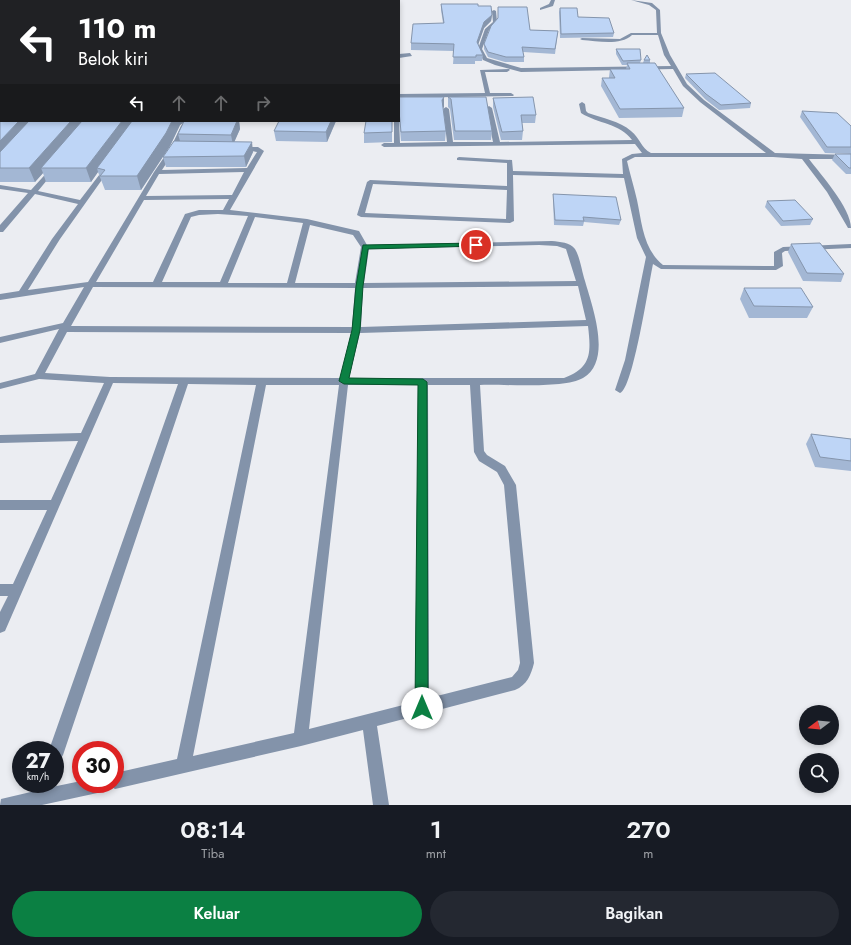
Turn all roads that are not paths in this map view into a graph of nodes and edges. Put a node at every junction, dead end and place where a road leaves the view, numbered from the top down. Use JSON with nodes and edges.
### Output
{"nodes":[{"id":1,"x":553,"y":0,"type":"edge"},
{"id":2,"x":633,"y":0,"type":"edge"},
{"id":3,"x":542,"y":9,"type":"dead end"},
{"id":4,"x":494,"y":11,"type":"dead end"},
{"id":5,"x":660,"y":34,"type":"junction"},
{"id":6,"x":582,"y":39,"type":"edge"},
{"id":7,"x":400,"y":56,"type":"edge"},
{"id":8,"x":410,"y":56,"type":"dead end"},
{"id":9,"x":674,"y":67,"type":"junction"},
{"id":10,"x":521,"y":70,"type":"junction"},
{"id":11,"x":488,"y":95,"type":"junction"},
{"id":12,"x":511,"y":95,"type":"dead end"},
{"id":13,"x":400,"y":96,"type":"edge"},
{"id":14,"x":582,"y":104,"type":"dead end"},
{"id":15,"x":488,"y":108,"type":"edge"},
{"id":16,"x":446,"y":109,"type":"dead end"},
{"id":17,"x":397,"y":122,"type":"edge"},
{"id":18,"x":188,"y":125,"type":"edge"},
{"id":19,"x":638,"y":142,"type":"junction"},
{"id":20,"x":497,"y":144,"type":"junction"},
{"id":21,"x":384,"y":145,"type":"dead end"},
{"id":22,"x":397,"y":145,"type":"junction"},
{"id":23,"x":450,"y":145,"type":"junction"},
{"id":24,"x":232,"y":148,"type":"edge"},
{"id":25,"x":648,"y":155,"type":"junction"},
{"id":26,"x":773,"y":155,"type":"junction"},
{"id":27,"x":804,"y":157,"type":"junction"},
{"id":28,"x":851,"y":157,"type":"edge"},
{"id":29,"x":113,"y":159,"type":"edge"},
{"id":30,"x":459,"y":159,"type":"dead end"},
{"id":31,"x":58,"y":163,"type":"edge"},
{"id":32,"x":250,"y":170,"type":"junction"},
{"id":33,"x":157,"y":172,"type":"junction"},
{"id":34,"x":510,"y":173,"type":"junction"},
{"id":35,"x":626,"y":176,"type":"junction"},
{"id":36,"x":0,"y":187,"type":"edge"},
{"id":37,"x":510,"y":188,"type":"junction"},
{"id":38,"x":34,"y":192,"type":"junction"},
{"id":39,"x":234,"y":197,"type":"junction"},
{"id":40,"x":142,"y":198,"type":"junction"},
{"id":41,"x":82,"y":203,"type":"junction"},
{"id":42,"x":226,"y":211,"type":"junction"},
{"id":43,"x":252,"y":215,"type":"junction"},
{"id":44,"x":307,"y":221,"type":"junction"},
{"id":45,"x":850,"y":224,"type":"edge"},
{"id":46,"x":0,"y":230,"type":"edge"},
{"id":47,"x":851,"y":246,"type":"edge"},
{"id":48,"x":365,"y":247,"type":"junction"},
{"id":49,"x":650,"y":257,"type":"junction"},
{"id":50,"x":157,"y":283,"type":"junction"},
{"id":51,"x":581,"y":283,"type":"junction"},
{"id":52,"x":91,"y":284,"type":"junction"},
{"id":53,"x":223,"y":284,"type":"junction"},
{"id":54,"x":291,"y":284,"type":"junction"},
{"id":55,"x":359,"y":286,"type":"junction"},
{"id":56,"x":22,"y":293,"type":"junction"},
{"id":57,"x":0,"y":297,"type":"edge"},
{"id":58,"x":590,"y":323,"type":"junction"},
{"id":59,"x":66,"y":327,"type":"junction"},
{"id":60,"x":356,"y":330,"type":"junction"},
{"id":61,"x":0,"y":340,"type":"edge"},
{"id":62,"x":39,"y":376,"type":"junction"},
{"id":63,"x":110,"y":380,"type":"junction"},
{"id":64,"x":184,"y":381,"type":"junction"},
{"id":65,"x":344,"y":381,"type":"junction"},
{"id":66,"x":262,"y":382,"type":"junction"},
{"id":67,"x":423,"y":382,"type":"junction"},
{"id":68,"x":475,"y":382,"type":"junction"},
{"id":69,"x":0,"y":386,"type":"edge"},
{"id":70,"x":620,"y":390,"type":"dead end"},
{"id":71,"x":85,"y":437,"type":"junction"},
{"id":72,"x":0,"y":439,"type":"edge"},
{"id":73,"x":0,"y":505,"type":"edge"},
{"id":74,"x":55,"y":505,"type":"junction"},
{"id":75,"x":0,"y":590,"type":"edge"},
{"id":76,"x":16,"y":590,"type":"junction"},
{"id":77,"x":0,"y":627,"type":"edge"},
{"id":78,"x":422,"y":708,"type":"junction"},
{"id":79,"x":369,"y":722,"type":"junction"},
{"id":80,"x":301,"y":739,"type":"junction"},
{"id":81,"x":60,"y":741,"type":"edge"},
{"id":82,"x":183,"y":766,"type":"junction"},
{"id":83,"x":124,"y":779,"type":"edge"},
{"id":84,"x":38,"y":793,"type":"edge"},
{"id":85,"x":7,"y":805,"type":"edge"},
{"id":86,"x":381,"y":805,"type":"edge"}],
"edges":[{"from":1,"to":3,"type":"street"},
{"from":2,"to":5,"type":"street"},
{"from":4,"to":10,"type":"street"},
{"from":5,"to":6,"type":"street"},
{"from":5,"to":9,"type":"street"},
{"from":7,"to":8,"type":"street"},
{"from":9,"to":10,"type":"street"},
{"from":9,"to":26,"type":"street"},
{"from":10,"to":11,"type":"street"},
{"from":11,"to":12,"type":"street"},
{"from":11,"to":13,"type":"street"},
{"from":14,"to":19,"type":"street"},
{"from":15,"to":20,"type":"street"},
{"from":16,"to":23,"type":"street"},
{"from":17,"to":22,"type":"street"},
{"from":18,"to":33,"type":"street"},
{"from":19,"to":20,"type":"street"},
{"from":19,"to":25,"type":"street"},
{"from":20,"to":23,"type":"street"},
{"from":21,"to":22,"type":"street"},
{"from":22,"to":23,"type":"street"},
{"from":24,"to":32,"type":"street"},
{"from":25,"to":26,"type":"street"},
{"from":25,"to":35,"type":"street"},
{"from":26,"to":27,"type":"street"},
{"from":27,"to":28,"type":"street"},
{"from":27,"to":45,"type":"street"},
{"from":29,"to":41,"type":"street"},
{"from":30,"to":34,"type":"street"},
{"from":31,"to":38,"type":"street"},
{"from":32,"to":33,"type":"street"},
{"from":32,"to":39,"type":"street"},
{"from":33,"to":40,"type":"street"},
{"from":34,"to":35,"type":"street"},
{"from":34,"to":37,"type":"street"},
{"from":35,"to":49,"type":"street"},
{"from":36,"to":38,"type":"street"},
{"from":37,"to":37,"type":"street"},
{"from":38,"to":41,"type":"street"},
{"from":38,"to":46,"type":"street"},
{"from":39,"to":40,"type":"street"},
{"from":39,"to":42,"type":"street"},
{"from":40,"to":52,"type":"street"},
{"from":41,"to":56,"type":"street"},
{"from":42,"to":43,"type":"street"},
{"from":42,"to":50,"type":"street"},
{"from":43,"to":44,"type":"street"},
{"from":43,"to":53,"type":"street"},
{"from":44,"to":48,"type":"street"},
{"from":44,"to":54,"type":"street"},
{"from":47,"to":49,"type":"street"},
{"from":48,"to":51,"type":"street"},
{"from":48,"to":55,"type":"street"},
{"from":49,"to":70,"type":"street"},
{"from":50,"to":52,"type":"street"},
{"from":50,"to":53,"type":"street"},
{"from":51,"to":55,"type":"street"},
{"from":51,"to":58,"type":"street"},
{"from":52,"to":56,"type":"street"},
{"from":52,"to":59,"type":"street"},
{"from":53,"to":54,"type":"street"},
{"from":54,"to":55,"type":"street"},
{"from":55,"to":60,"type":"street"},
{"from":56,"to":57,"type":"street"},
{"from":58,"to":60,"type":"street"},
{"from":58,"to":68,"type":"street"},
{"from":59,"to":60,"type":"street"},
{"from":59,"to":61,"type":"street"},
{"from":59,"to":62,"type":"street"},
{"from":60,"to":65,"type":"street"},
{"from":62,"to":63,"type":"street"},
{"from":62,"to":69,"type":"street"},
{"from":63,"to":64,"type":"street"},
{"from":63,"to":71,"type":"street"},
{"from":64,"to":66,"type":"street"},
{"from":64,"to":81,"type":"street"},
{"from":65,"to":66,"type":"street"},
{"from":65,"to":67,"type":"street"},
{"from":65,"to":80,"type":"street"},
{"from":66,"to":82,"type":"street"},
{"from":67,"to":68,"type":"street"},
{"from":67,"to":78,"type":"street"},
{"from":68,"to":78,"type":"street"},
{"from":71,"to":72,"type":"street"},
{"from":71,"to":74,"type":"street"},
{"from":73,"to":74,"type":"street"},
{"from":74,"to":76,"type":"street"},
{"from":75,"to":76,"type":"street"},
{"from":76,"to":77,"type":"street"},
{"from":78,"to":79,"type":"street"},
{"from":79,"to":80,"type":"street"},
{"from":79,"to":86,"type":"street"},
{"from":80,"to":82,"type":"street"},
{"from":82,"to":83,"type":"street"},
{"from":84,"to":85,"type":"street"}]}
